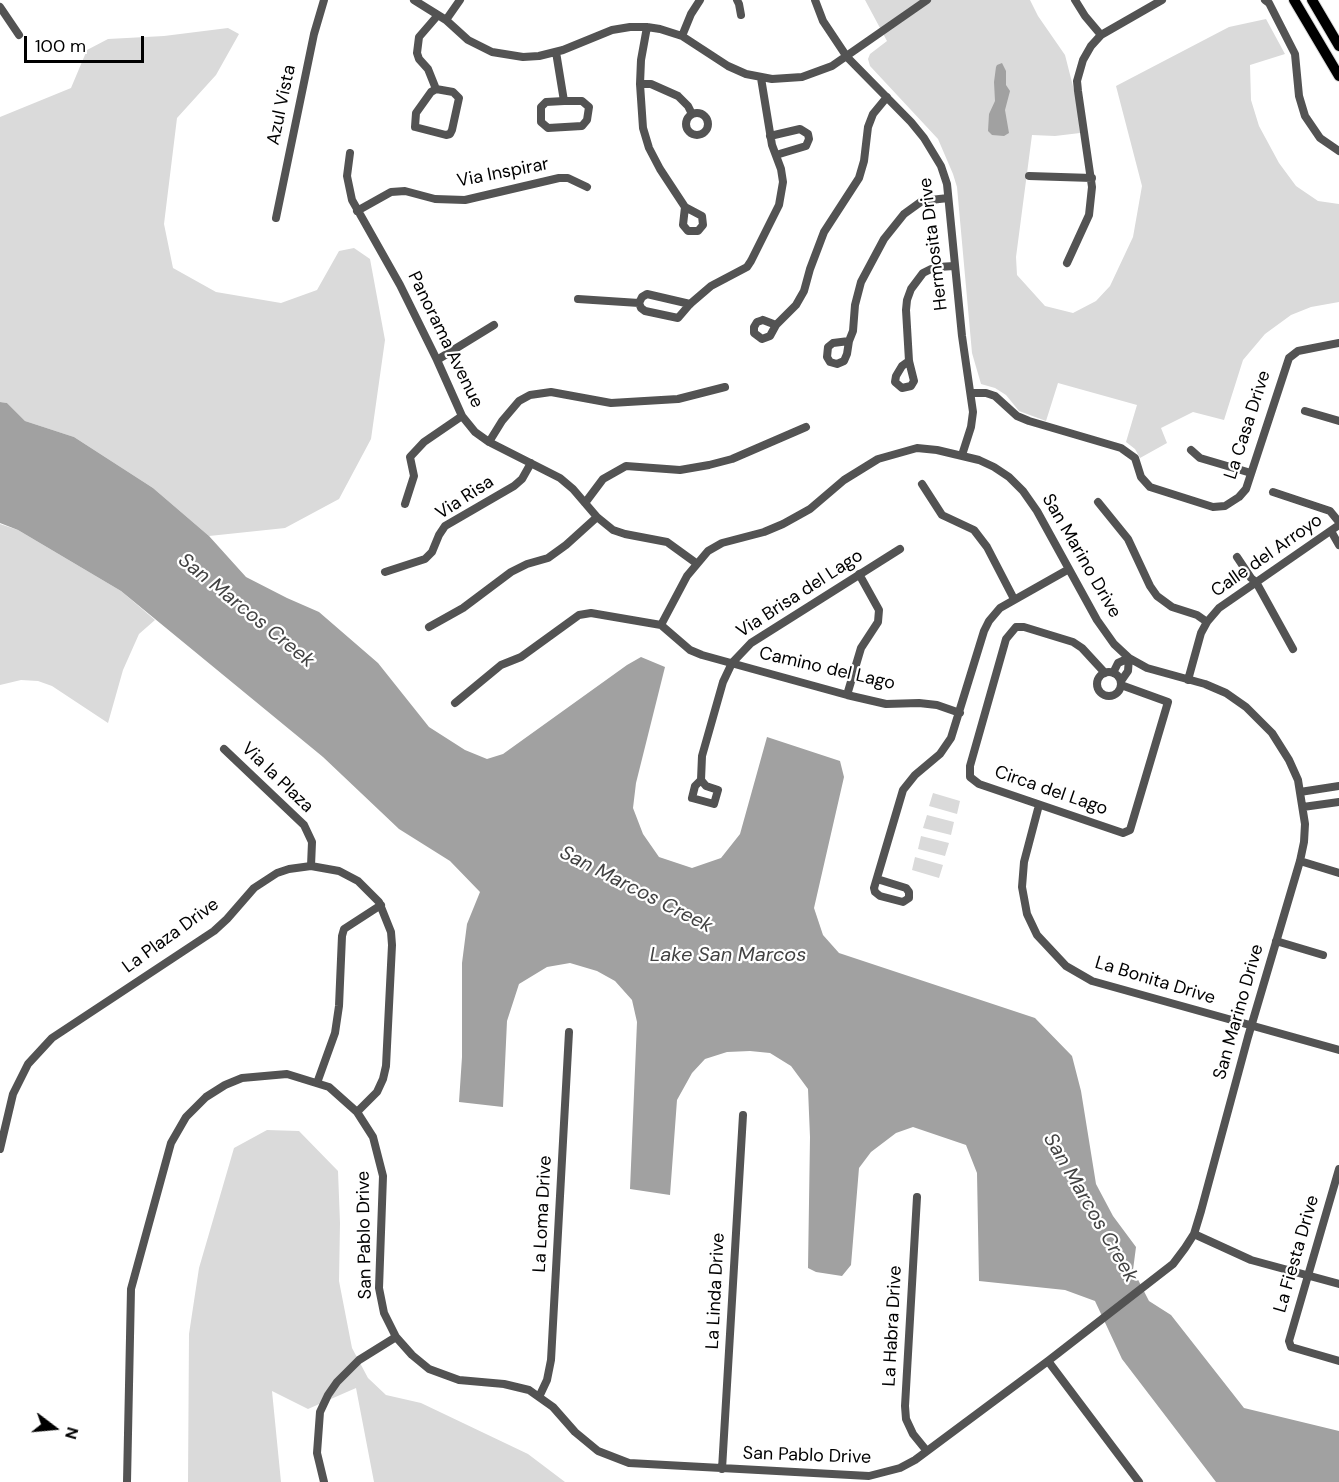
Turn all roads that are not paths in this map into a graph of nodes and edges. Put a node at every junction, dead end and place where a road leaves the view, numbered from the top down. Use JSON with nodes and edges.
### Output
{"nodes":[{"id":1,"x":324,"y":0,"type":"edge"},
{"id":2,"x":414,"y":0,"type":"edge"},
{"id":3,"x":460,"y":0,"type":"edge"},
{"id":4,"x":700,"y":0,"type":"edge"},
{"id":5,"x":736,"y":0,"type":"edge"},
{"id":6,"x":815,"y":0,"type":"edge"},
{"id":7,"x":927,"y":0,"type":"edge"},
{"id":8,"x":1076,"y":0,"type":"edge"},
{"id":9,"x":1265,"y":0,"type":"edge"},
{"id":10,"x":1294,"y":0,"type":"edge"},
{"id":11,"x":1312,"y":0,"type":"edge"},
{"id":12,"x":1160,"y":1,"type":"edge"},
{"id":13,"x":0,"y":7,"type":"edge"},
{"id":14,"x":741,"y":15,"type":"dead end"},
{"id":15,"x":442,"y":17,"type":"junction"},
{"id":16,"x":647,"y":27,"type":"junction"},
{"id":17,"x":19,"y":35,"type":"dead end"},
{"id":18,"x":682,"y":36,"type":"junction"},
{"id":19,"x":1101,"y":36,"type":"junction"},
{"id":20,"x":1339,"y":46,"type":"edge"},
{"id":21,"x":556,"y":52,"type":"junction"},
{"id":22,"x":847,"y":57,"type":"junction"},
{"id":23,"x":1339,"y":76,"type":"edge"},
{"id":24,"x":762,"y":78,"type":"junction"},
{"id":25,"x":640,"y":84,"type":"junction"},
{"id":26,"x":436,"y":89,"type":"junction"},
{"id":27,"x":887,"y":98,"type":"junction"},
{"id":28,"x":564,"y":101,"type":"junction"},
{"id":29,"x":692,"y":114,"type":"dead end"},
{"id":30,"x":770,"y":136,"type":"junction"},
{"id":31,"x":1339,"y":151,"type":"edge"},
{"id":32,"x":350,"y":153,"type":"dead end"},
{"id":33,"x":776,"y":155,"type":"junction"},
{"id":34,"x":1029,"y":176,"type":"dead end"},
{"id":35,"x":1092,"y":178,"type":"junction"},
{"id":36,"x":587,"y":187,"type":"dead end"},
{"id":37,"x":948,"y":198,"type":"junction"},
{"id":38,"x":686,"y":207,"type":"dead end"},
{"id":39,"x":357,"y":210,"type":"junction"},
{"id":40,"x":276,"y":218,"type":"dead end"},
{"id":41,"x":1067,"y":263,"type":"dead end"},
{"id":42,"x":954,"y":266,"type":"junction"},
{"id":43,"x":578,"y":299,"type":"dead end"},
{"id":44,"x":639,"y":303,"type":"junction"},
{"id":45,"x":690,"y":304,"type":"junction"},
{"id":46,"x":776,"y":325,"type":"dead end"},
{"id":47,"x":494,"y":326,"type":"dead end"},
{"id":48,"x":849,"y":341,"type":"dead end"},
{"id":49,"x":1339,"y":343,"type":"edge"},
{"id":50,"x":437,"y":360,"type":"junction"},
{"id":51,"x":909,"y":361,"type":"dead end"},
{"id":52,"x":725,"y":387,"type":"dead end"},
{"id":53,"x":971,"y":393,"type":"junction"},
{"id":54,"x":1305,"y":411,"type":"dead end"},
{"id":55,"x":462,"y":416,"type":"junction"},
{"id":56,"x":1339,"y":421,"type":"edge"},
{"id":57,"x":806,"y":428,"type":"dead end"},
{"id":58,"x":489,"y":442,"type":"junction"},
{"id":59,"x":1191,"y":450,"type":"dead end"},
{"id":60,"x":962,"y":455,"type":"junction"},
{"id":61,"x":531,"y":463,"type":"junction"},
{"id":62,"x":1251,"y":473,"type":"junction"},
{"id":63,"x":922,"y":484,"type":"dead end"},
{"id":64,"x":1273,"y":492,"type":"dead end"},
{"id":65,"x":1098,"y":502,"type":"dead end"},
{"id":66,"x":585,"y":503,"type":"junction"},
{"id":67,"x":405,"y":504,"type":"dead end"},
{"id":68,"x":597,"y":517,"type":"junction"},
{"id":69,"x":1339,"y":523,"type":"edge"},
{"id":70,"x":1331,"y":531,"type":"junction"},
{"id":71,"x":1339,"y":545,"type":"edge"},
{"id":72,"x":900,"y":549,"type":"dead end"},
{"id":73,"x":1237,"y":557,"type":"dead end"},
{"id":74,"x":696,"y":563,"type":"junction"},
{"id":75,"x":1069,"y":568,"type":"junction"},
{"id":76,"x":385,"y":572,"type":"dead end"},
{"id":77,"x":859,"y":574,"type":"junction"},
{"id":78,"x":1256,"y":582,"type":"junction"},
{"id":79,"x":1014,"y":599,"type":"junction"},
{"id":80,"x":1206,"y":622,"type":"junction"},
{"id":81,"x":661,"y":625,"type":"junction"},
{"id":82,"x":429,"y":627,"type":"dead end"},
{"id":83,"x":1293,"y":649,"type":"dead end"},
{"id":84,"x":1129,"y":658,"type":"junction"},
{"id":85,"x":732,"y":663,"type":"junction"},
{"id":86,"x":1109,"y":673,"type":"junction"},
{"id":87,"x":1188,"y":680,"type":"junction"},
{"id":88,"x":1121,"y":683,"type":"junction"},
{"id":89,"x":847,"y":694,"type":"junction"},
{"id":90,"x":455,"y":703,"type":"dead end"},
{"id":91,"x":960,"y":713,"type":"junction"},
{"id":92,"x":224,"y":749,"type":"dead end"},
{"id":93,"x":701,"y":780,"type":"dead end"},
{"id":94,"x":1339,"y":786,"type":"edge"},
{"id":95,"x":1300,"y":792,"type":"junction"},
{"id":96,"x":1339,"y":802,"type":"edge"},
{"id":97,"x":1039,"y":805,"type":"junction"},
{"id":98,"x":1303,"y":807,"type":"junction"},
{"id":99,"x":1300,"y":861,"type":"junction"},
{"id":100,"x":311,"y":866,"type":"junction"},
{"id":101,"x":1339,"y":873,"type":"edge"},
{"id":102,"x":877,"y":879,"type":"dead end"},
{"id":103,"x":381,"y":905,"type":"junction"},
{"id":104,"x":1276,"y":941,"type":"junction"},
{"id":105,"x":1323,"y":955,"type":"dead end"},
{"id":106,"x":1251,"y":1027,"type":"junction"},
{"id":107,"x":569,"y":1032,"type":"dead end"},
{"id":108,"x":1339,"y":1050,"type":"edge"},
{"id":109,"x":317,"y":1083,"type":"junction"},
{"id":110,"x":357,"y":1112,"type":"junction"},
{"id":111,"x":743,"y":1115,"type":"dead end"},
{"id":112,"x":0,"y":1149,"type":"edge"},
{"id":113,"x":1339,"y":1169,"type":"edge"},
{"id":114,"x":917,"y":1197,"type":"dead end"},
{"id":115,"x":1329,"y":1205,"type":"junction"},
{"id":116,"x":1339,"y":1208,"type":"edge"},
{"id":117,"x":1194,"y":1234,"type":"junction"},
{"id":118,"x":1309,"y":1275,"type":"junction"},
{"id":119,"x":1339,"y":1284,"type":"edge"},
{"id":120,"x":396,"y":1337,"type":"junction"},
{"id":121,"x":1048,"y":1361,"type":"junction"},
{"id":122,"x":1339,"y":1361,"type":"edge"},
{"id":123,"x":539,"y":1397,"type":"junction"},
{"id":124,"x":926,"y":1450,"type":"junction"},
{"id":125,"x":722,"y":1469,"type":"junction"},
{"id":126,"x":127,"y":1482,"type":"edge"},
{"id":127,"x":324,"y":1482,"type":"edge"},
{"id":128,"x":1139,"y":1482,"type":"edge"}],
"edges":[{"from":1,"to":40,"type":"street","name":"Azul Vista"},
{"from":2,"to":15,"type":"street"},
{"from":3,"to":15,"type":"street"},
{"from":4,"to":18,"type":"street"},
{"from":5,"to":14,"type":"street"},
{"from":6,"to":22,"type":"street","name":"Hermosita Drive"},
{"from":7,"to":22,"type":"street"},
{"from":8,"to":19,"type":"street"},
{"from":9,"to":31,"type":"street"},
{"from":10,"to":23,"type":"main road"},
{"from":11,"to":20,"type":"main road"},
{"from":12,"to":19,"type":"street"},
{"from":13,"to":17,"type":"street"},
{"from":15,"to":21,"type":"street"},
{"from":15,"to":26,"type":"street"},
{"from":16,"to":18,"type":"street"},
{"from":16,"to":21,"type":"street"},
{"from":16,"to":25,"type":"street"},
{"from":18,"to":24,"type":"street"},
{"from":19,"to":35,"type":"street"},
{"from":21,"to":28,"type":"street"},
{"from":22,"to":24,"type":"street"},
{"from":22,"to":27,"type":"street","name":"Hermosita Drive"},
{"from":24,"to":30,"type":"street"},
{"from":25,"to":29,"type":"street"},
{"from":25,"to":38,"type":"street"},
{"from":26,"to":26,"type":"street"},
{"from":27,"to":37,"type":"street","name":"Hermosita Drive"},
{"from":27,"to":46,"type":"street"},
{"from":28,"to":28,"type":"street"},
{"from":30,"to":33,"type":"street"},
{"from":30,"to":33,"type":"street"},
{"from":32,"to":39,"type":"street","name":"Panorama Avenue"},
{"from":33,"to":45,"type":"street"},
{"from":34,"to":35,"type":"street"},
{"from":35,"to":41,"type":"street"},
{"from":36,"to":39,"type":"street","name":"Via Inspirar"},
{"from":37,"to":42,"type":"street","name":"Hermosita Drive"},
{"from":37,"to":48,"type":"street"},
{"from":39,"to":50,"type":"street","name":"Panorama Avenue"},
{"from":42,"to":51,"type":"street"},
{"from":42,"to":53,"type":"street","name":"Hermosita Drive"},
{"from":43,"to":44,"type":"street"},
{"from":44,"to":45,"type":"street"},
{"from":44,"to":45,"type":"street"},
{"from":47,"to":50,"type":"street"},
{"from":49,"to":62,"type":"street","name":"La Casa Drive"},
{"from":50,"to":55,"type":"street","name":"Panorama Avenue"},
{"from":52,"to":58,"type":"street"},
{"from":53,"to":60,"type":"street","name":"Hermosita Drive"},
{"from":53,"to":62,"type":"street","name":"La Casa Drive"},
{"from":54,"to":56,"type":"street"},
{"from":55,"to":58,"type":"street","name":"Panorama Avenue"},
{"from":55,"to":67,"type":"street"},
{"from":57,"to":66,"type":"street"},
{"from":58,"to":61,"type":"street","name":"Panorama Avenue"},
{"from":59,"to":62,"type":"street"},
{"from":60,"to":74,"type":"street","name":"San Marino Drive"},
{"from":60,"to":75,"type":"street","name":"San Marino Drive"},
{"from":61,"to":66,"type":"street","name":"Panorama Avenue"},
{"from":61,"to":76,"type":"street","name":"Via Risa"},
{"from":63,"to":79,"type":"street"},
{"from":64,"to":69,"type":"street"},
{"from":65,"to":80,"type":"street"},
{"from":66,"to":68,"type":"street","name":"Panorama Avenue"},
{"from":68,"to":74,"type":"street","name":"Panorama Avenue"},
{"from":68,"to":82,"type":"street"},
{"from":69,"to":70,"type":"street","name":"Calle del Arroyo"},
{"from":70,"to":71,"type":"street"},
{"from":70,"to":78,"type":"street","name":"Calle del Arroyo"},
{"from":72,"to":77,"type":"street","name":"Via Brisa del Lago"},
{"from":73,"to":78,"type":"street"},
{"from":74,"to":81,"type":"street","name":"San Marino Drive"},
{"from":75,"to":79,"type":"street"},
{"from":75,"to":84,"type":"street","name":"San Marino Drive"},
{"from":77,"to":85,"type":"street","name":"Via Brisa del Lago"},
{"from":77,"to":89,"type":"street"},
{"from":78,"to":80,"type":"street","name":"Calle del Arroyo"},
{"from":78,"to":83,"type":"street"},
{"from":79,"to":91,"type":"street"},
{"from":80,"to":87,"type":"street","name":"Calle del Arroyo"},
{"from":81,"to":85,"type":"street","name":"Camino del Lago"},
{"from":81,"to":90,"type":"street"},
{"from":84,"to":86,"type":"street"},
{"from":84,"to":87,"type":"street","name":"San Marino Drive"},
{"from":84,"to":88,"type":"street"},
{"from":85,"to":89,"type":"street","name":"Camino del Lago"},
{"from":85,"to":93,"type":"street","name":"Via Brisa del Lago"},
{"from":86,"to":88,"type":"street","name":"Circa del Lago"},
{"from":86,"to":88,"type":"street"},
{"from":86,"to":97,"type":"street","name":"Circa del Lago"},
{"from":87,"to":95,"type":"street","name":"San Marino Drive"},
{"from":88,"to":97,"type":"street","name":"Circa del Lago"},
{"from":89,"to":91,"type":"street","name":"Camino del Lago"},
{"from":91,"to":102,"type":"street"},
{"from":92,"to":100,"type":"street","name":"Via la Plaza"},
{"from":94,"to":95,"type":"street"},
{"from":95,"to":98,"type":"street","name":"San Marino Drive"},
{"from":96,"to":98,"type":"street"},
{"from":97,"to":106,"type":"street","name":"La Bonita Drive"},
{"from":98,"to":99,"type":"street","name":"San Marino Drive"},
{"from":99,"to":101,"type":"street"},
{"from":99,"to":104,"type":"street","name":"San Marino Drive"},
{"from":100,"to":103,"type":"street","name":"La Plaza Drive"},
{"from":100,"to":112,"type":"street","name":"La Plaza Drive"},
{"from":103,"to":109,"type":"street"},
{"from":103,"to":110,"type":"street","name":"La Plaza Drive"},
{"from":104,"to":105,"type":"street"},
{"from":104,"to":106,"type":"street","name":"San Marino Drive"},
{"from":106,"to":108,"type":"street","name":"La Bonita Drive"},
{"from":106,"to":117,"type":"street","name":"San Marino Drive"},
{"from":107,"to":123,"type":"street","name":"La Loma Drive"},
{"from":109,"to":110,"type":"street","name":"San Pablo Drive"},
{"from":109,"to":126,"type":"street","name":"San Pablo Drive"},
{"from":110,"to":120,"type":"street","name":"San Pablo Drive"},
{"from":111,"to":125,"type":"street","name":"La Linda Drive"},
{"from":113,"to":115,"type":"street","name":"La Fiesta Drive"},
{"from":114,"to":124,"type":"street","name":"La Habra Drive"},
{"from":115,"to":116,"type":"street"},
{"from":115,"to":118,"type":"street","name":"La Fiesta Drive"},
{"from":117,"to":118,"type":"street"},
{"from":117,"to":121,"type":"street","name":"San Marino Drive"},
{"from":118,"to":119,"type":"street"},
{"from":118,"to":122,"type":"street","name":"La Fiesta Drive"},
{"from":120,"to":123,"type":"street","name":"San Pablo Drive"},
{"from":120,"to":127,"type":"street"},
{"from":121,"to":124,"type":"street","name":"San Pablo Drive"},
{"from":121,"to":128,"type":"street"},
{"from":123,"to":125,"type":"street","name":"San Pablo Drive"},
{"from":124,"to":125,"type":"street","name":"San Pablo Drive"}]}
